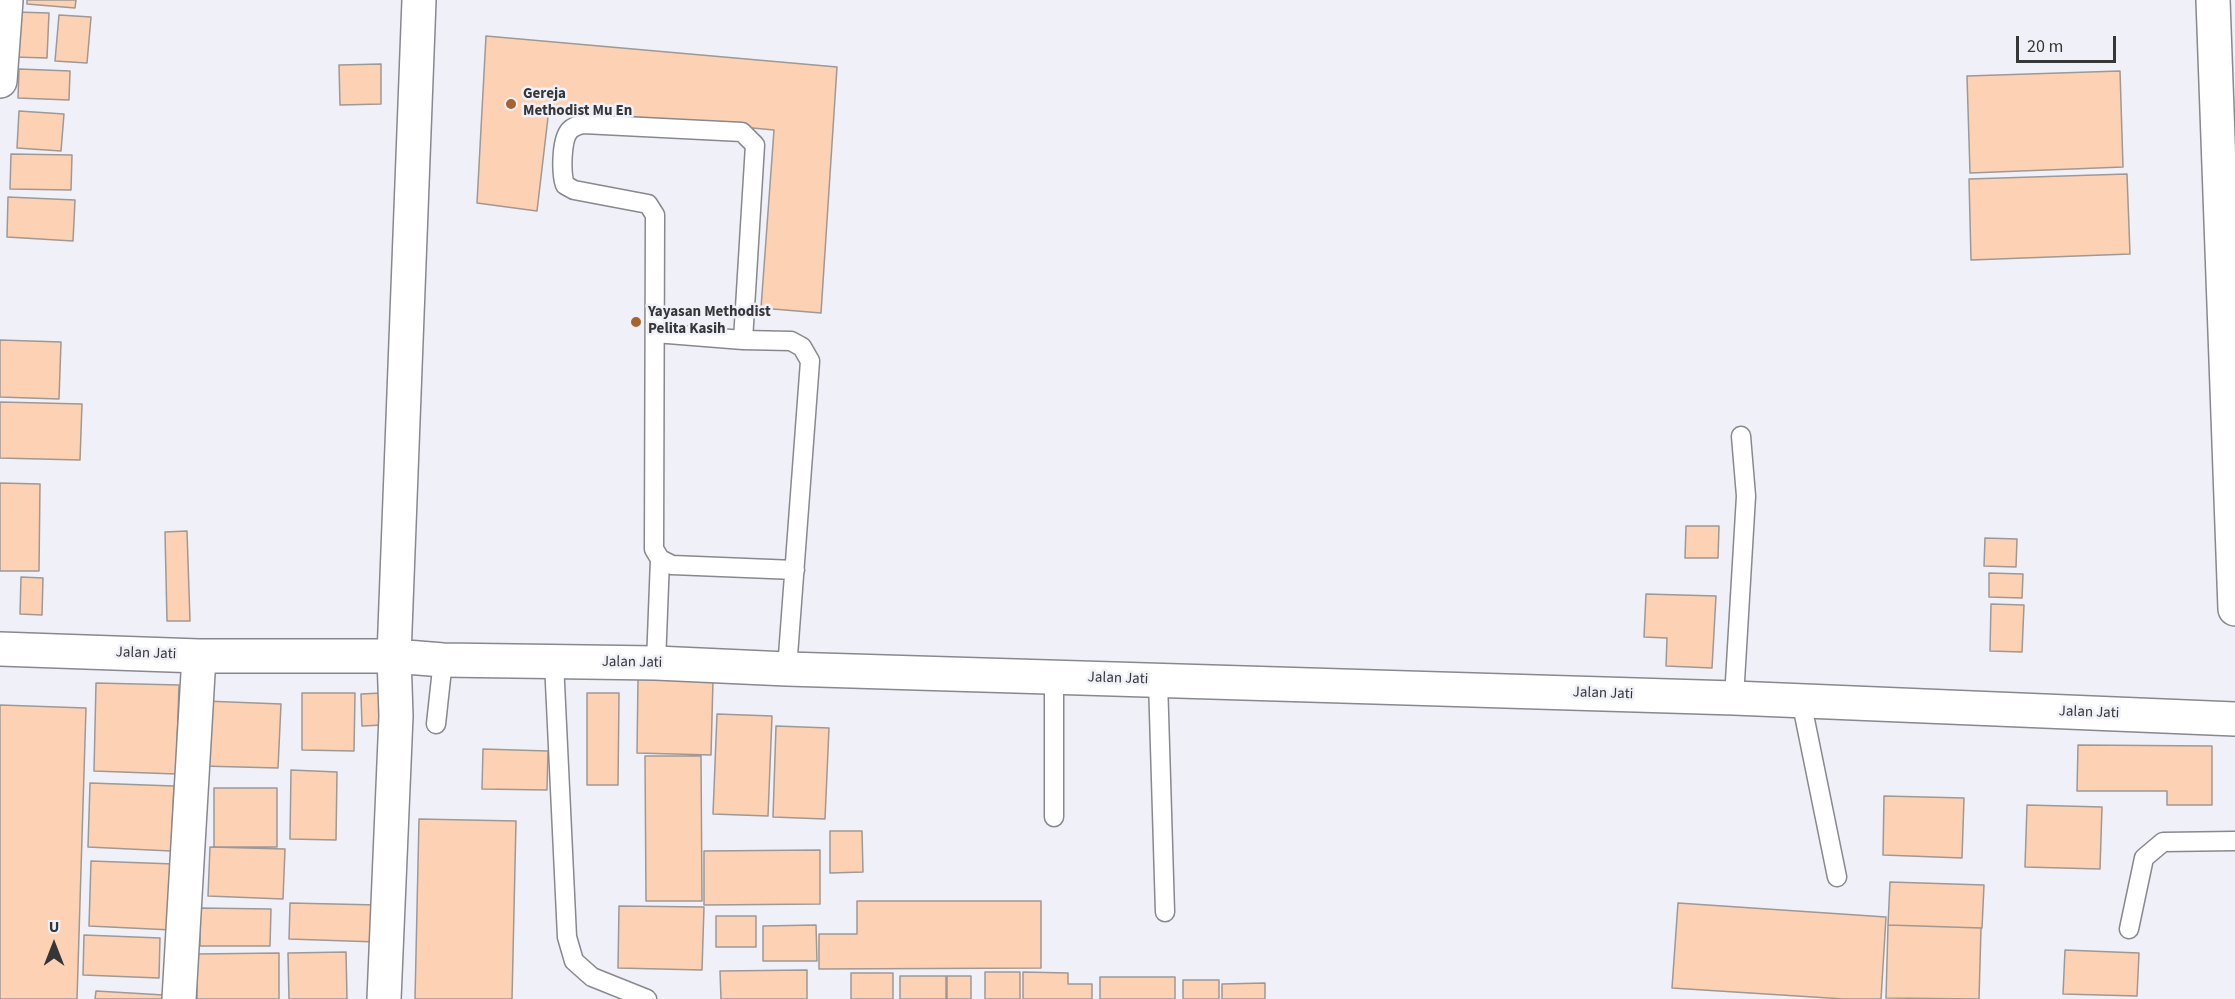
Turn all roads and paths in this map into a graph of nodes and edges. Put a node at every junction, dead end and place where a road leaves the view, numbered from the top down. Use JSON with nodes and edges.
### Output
{"nodes":[{"id":1,"x":6,"y":0,"type":"edge"},
{"id":2,"x":419,"y":0,"type":"edge"},
{"id":3,"x":2213,"y":0,"type":"edge"},
{"id":4,"x":0,"y":81,"type":"edge"},
{"id":5,"x":2229,"y":302,"type":"edge"},
{"id":6,"x":655,"y":333,"type":"junction"},
{"id":7,"x":742,"y":340,"type":"junction"},
{"id":8,"x":1741,"y":436,"type":"dead end"},
{"id":9,"x":660,"y":560,"type":"junction"},
{"id":10,"x":795,"y":570,"type":"junction"},
{"id":11,"x":2235,"y":609,"type":"edge"},
{"id":12,"x":0,"y":649,"type":"edge"},
{"id":13,"x":199,"y":656,"type":"junction"},
{"id":14,"x":394,"y":656,"type":"junction"},
{"id":15,"x":443,"y":660,"type":"junction"},
{"id":16,"x":554,"y":662,"type":"junction"},
{"id":17,"x":657,"y":663,"type":"junction"},
{"id":18,"x":787,"y":669,"type":"junction"},
{"id":19,"x":1054,"y":677,"type":"junction"},
{"id":20,"x":1158,"y":680,"type":"junction"},
{"id":21,"x":1734,"y":698,"type":"junction"},
{"id":22,"x":1801,"y":700,"type":"junction"},
{"id":23,"x":2235,"y":719,"type":"edge"},
{"id":24,"x":436,"y":724,"type":"dead end"},
{"id":25,"x":1054,"y":818,"type":"dead end"},
{"id":26,"x":2235,"y":841,"type":"edge"},
{"id":27,"x":1837,"y":877,"type":"dead end"},
{"id":28,"x":1165,"y":912,"type":"dead end"},
{"id":29,"x":2129,"y":929,"type":"dead end"},
{"id":30,"x":179,"y":999,"type":"edge"},
{"id":31,"x":384,"y":999,"type":"edge"},
{"id":32,"x":647,"y":999,"type":"edge"}],
"edges":[{"from":1,"to":4,"type":"street"},
{"from":2,"to":14,"type":"street"},
{"from":3,"to":5,"type":"street"},
{"from":5,"to":11,"type":"street"},
{"from":6,"to":7,"type":"lane"},
{"from":6,"to":7,"type":"lane"},
{"from":6,"to":9,"type":"lane"},
{"from":7,"to":10,"type":"lane"},
{"from":8,"to":21,"type":"lane"},
{"from":9,"to":10,"type":"lane"},
{"from":9,"to":17,"type":"lane"},
{"from":10,"to":18,"type":"lane"},
{"from":12,"to":13,"type":"street","name":"Jalan Jati"},
{"from":13,"to":14,"type":"street","name":"Jalan Jati"},
{"from":13,"to":30,"type":"street"},
{"from":14,"to":15,"type":"street","name":"Jalan Jati"},
{"from":14,"to":31,"type":"street"},
{"from":15,"to":16,"type":"street","name":"Jalan Jati"},
{"from":15,"to":24,"type":"lane"},
{"from":16,"to":17,"type":"street","name":"Jalan Jati"},
{"from":16,"to":32,"type":"lane"},
{"from":17,"to":18,"type":"street","name":"Jalan Jati"},
{"from":18,"to":19,"type":"street","name":"Jalan Jati"},
{"from":19,"to":20,"type":"street","name":"Jalan Jati"},
{"from":19,"to":25,"type":"lane"},
{"from":20,"to":21,"type":"street","name":"Jalan Jati"},
{"from":20,"to":28,"type":"lane"},
{"from":21,"to":22,"type":"street","name":"Jalan Jati"},
{"from":22,"to":23,"type":"street","name":"Jalan Jati"},
{"from":22,"to":27,"type":"lane"},
{"from":26,"to":29,"type":"lane"}]}
